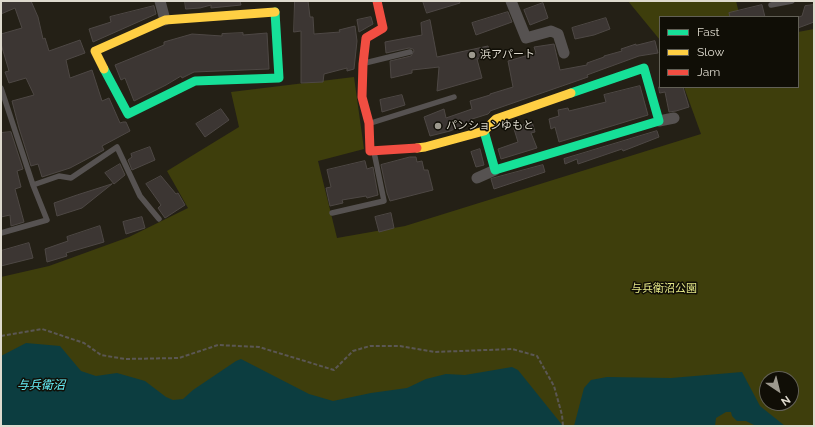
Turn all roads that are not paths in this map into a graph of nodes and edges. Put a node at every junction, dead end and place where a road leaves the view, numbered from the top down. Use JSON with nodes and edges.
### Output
{"nodes":[{"id":1,"x":160,"y":1,"type":"edge"},
{"id":2,"x":378,"y":1,"type":"edge"},
{"id":3,"x":512,"y":1,"type":"edge"},
{"id":4,"x":792,"y":1,"type":"edge"},
{"id":5,"x":770,"y":5,"type":"dead end"},
{"id":6,"x":165,"y":20,"type":"junction"},
{"id":7,"x":410,"y":52,"type":"dead end"},
{"id":8,"x":564,"y":54,"type":"dead end"},
{"id":9,"x":363,"y":64,"type":"junction"},
{"id":10,"x":1,"y":88,"type":"edge"},
{"id":11,"x":454,"y":97,"type":"dead end"},
{"id":12,"x":674,"y":118,"type":"dead end"},
{"id":13,"x":659,"y":121,"type":"junction"},
{"id":14,"x":369,"y":123,"type":"junction"},
{"id":15,"x":484,"y":131,"type":"junction"},
{"id":16,"x":374,"y":150,"type":"junction"},
{"id":17,"x":495,"y":170,"type":"junction"},
{"id":18,"x":477,"y":178,"type":"dead end"},
{"id":19,"x":33,"y":185,"type":"junction"},
{"id":20,"x":332,"y":213,"type":"dead end"},
{"id":21,"x":159,"y":219,"type":"dead end"},
{"id":22,"x":1,"y":233,"type":"edge"}],
"edges":[{"from":1,"to":6,"type":"street"},
{"from":2,"to":9,"type":"street"},
{"from":3,"to":8,"type":"street"},
{"from":4,"to":5,"type":"lane"},
{"from":6,"to":6,"type":"street"},
{"from":7,"to":9,"type":"lane"},
{"from":9,"to":14,"type":"street"},
{"from":10,"to":19,"type":"lane"},
{"from":11,"to":14,"type":"lane"},
{"from":12,"to":13,"type":"street"},
{"from":13,"to":15,"type":"street"},
{"from":13,"to":17,"type":"street"},
{"from":14,"to":16,"type":"street"},
{"from":15,"to":16,"type":"street"},
{"from":15,"to":17,"type":"street"},
{"from":16,"to":20,"type":"lane"},
{"from":17,"to":18,"type":"street"},
{"from":19,"to":21,"type":"lane"},
{"from":19,"to":22,"type":"lane"}]}
